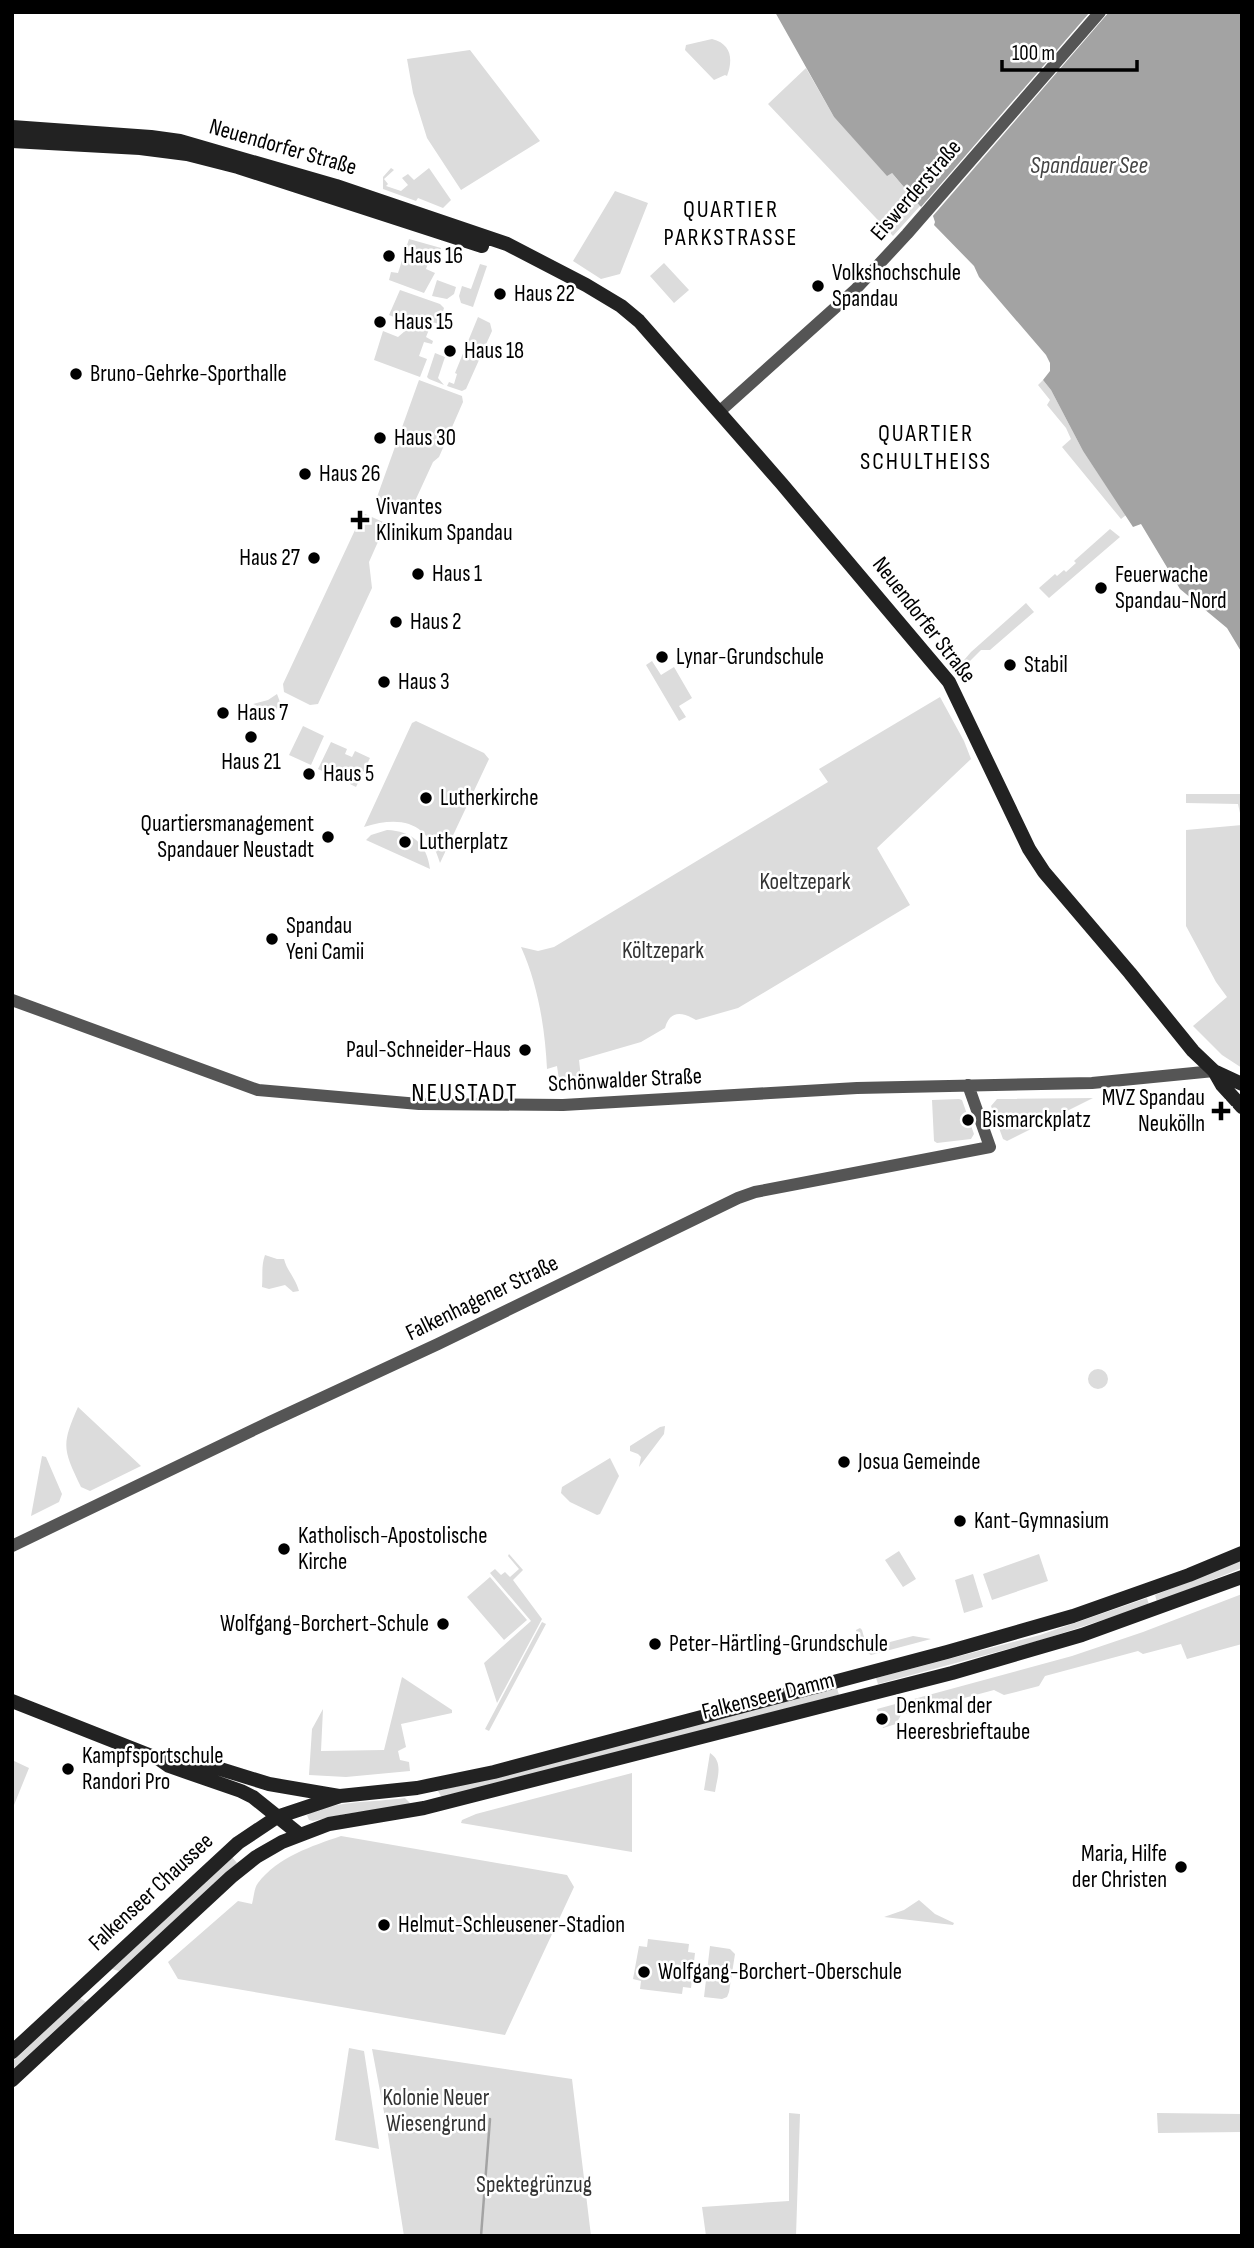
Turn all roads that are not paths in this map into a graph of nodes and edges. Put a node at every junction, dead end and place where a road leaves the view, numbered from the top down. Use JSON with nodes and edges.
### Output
{"nodes":[{"id":1,"x":1100,"y":12,"type":"edge"},
{"id":2,"x":12,"y":127,"type":"edge"},
{"id":3,"x":12,"y":141,"type":"edge"},
{"id":4,"x":476,"y":239,"type":"junction"},
{"id":5,"x":719,"y":412,"type":"junction"},
{"id":6,"x":12,"y":1000,"type":"edge"},
{"id":7,"x":1214,"y":1072,"type":"junction"},
{"id":8,"x":1242,"y":1084,"type":"edge"},
{"id":9,"x":968,"y":1085,"type":"junction"},
{"id":10,"x":1242,"y":1107,"type":"edge"},
{"id":11,"x":12,"y":1546,"type":"edge"},
{"id":12,"x":1242,"y":1553,"type":"edge"},
{"id":13,"x":1242,"y":1577,"type":"edge"},
{"id":14,"x":12,"y":1701,"type":"edge"},
{"id":15,"x":159,"y":1759,"type":"junction"},
{"id":16,"x":269,"y":1784,"type":"junction"},
{"id":17,"x":417,"y":1788,"type":"junction"},
{"id":18,"x":340,"y":1796,"type":"junction"},
{"id":19,"x":424,"y":1808,"type":"junction"},
{"id":20,"x":294,"y":1810,"type":"junction"},
{"id":21,"x":277,"y":1817,"type":"junction"},
{"id":22,"x":251,"y":1833,"type":"junction"},
{"id":23,"x":299,"y":1835,"type":"junction"},
{"id":24,"x":264,"y":1853,"type":"junction"},
{"id":25,"x":12,"y":2052,"type":"edge"},
{"id":26,"x":12,"y":2080,"type":"edge"}],
"edges":[{"from":1,"to":5,"type":"street","name":"Eiswerderstraße"},
{"from":2,"to":4,"type":"main road","name":"Neuendorfer Straße"},
{"from":3,"to":4,"type":"main road","name":"Neuendorfer Straße"},
{"from":4,"to":5,"type":"main road","name":"Neuendorfer Straße"},
{"from":5,"to":7,"type":"main road","name":"Neuendorfer Straße"},
{"from":6,"to":9,"type":"street","name":"Schönwalder Straße"},
{"from":7,"to":8,"type":"main road","name":"Neuendorfer Straße"},
{"from":7,"to":9,"type":"street","name":"Schönwalder Straße"},
{"from":7,"to":10,"type":"main road","name":"Neuendorfer Straße"},
{"from":9,"to":11,"type":"street","name":"Falkenhagener Straße"},
{"from":12,"to":17,"type":"main road","name":"Falkenseer Damm"},
{"from":13,"to":19,"type":"main road","name":"Falkenseer Damm"},
{"from":14,"to":15,"type":"main road"},
{"from":15,"to":16,"type":"main road"},
{"from":15,"to":21,"type":"main road"},
{"from":16,"to":18,"type":"main road"},
{"from":16,"to":20,"type":"main road"},
{"from":17,"to":18,"type":"main road","name":"Falkenseer Damm"},
{"from":17,"to":19,"type":"main road"},
{"from":18,"to":20,"type":"main road","name":"Falkenseer Chaussee"},
{"from":19,"to":23,"type":"main road","name":"Falkenseer Damm"},
{"from":20,"to":21,"type":"main road","name":"Falkenseer Chaussee"},
{"from":20,"to":23,"type":"main road"},
{"from":21,"to":22,"type":"main road","name":"Falkenseer Chaussee"},
{"from":21,"to":23,"type":"main road"},
{"from":22,"to":24,"type":"main road"},
{"from":22,"to":25,"type":"main road","name":"Falkenseer Chaussee"},
{"from":23,"to":24,"type":"main road","name":"Falkenseer Chaussee"},
{"from":24,"to":26,"type":"main road","name":"Falkenseer Chaussee"}]}
